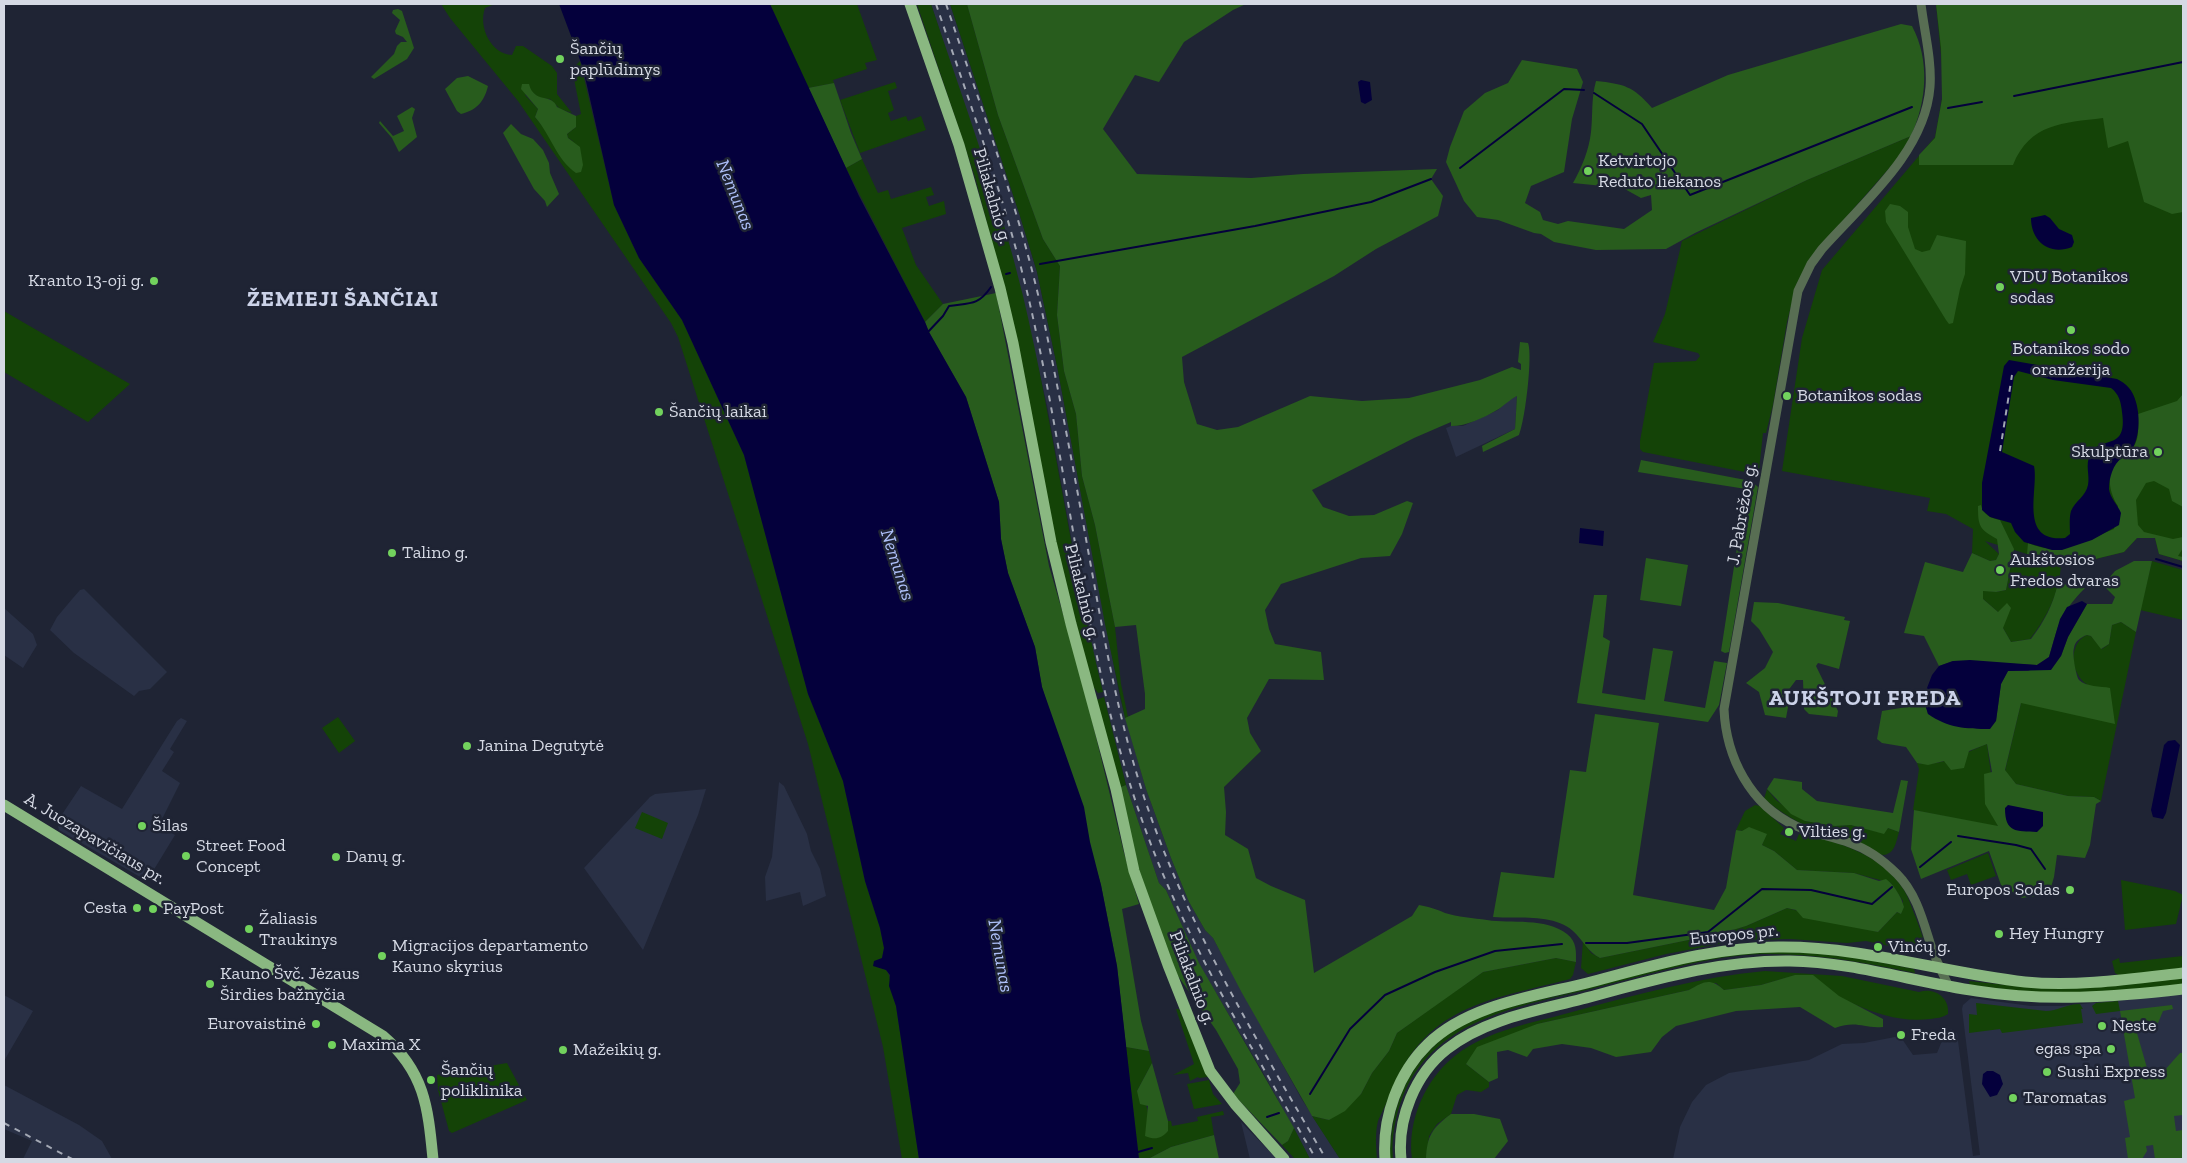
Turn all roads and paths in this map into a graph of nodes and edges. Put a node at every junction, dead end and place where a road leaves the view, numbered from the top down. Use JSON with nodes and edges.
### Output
{"nodes":[{"id":1,"x":910,"y":4,"type":"edge"},
{"id":2,"x":1921,"y":4,"type":"edge"},
{"id":3,"x":4,"y":804,"type":"edge"},
{"id":4,"x":1940,"y":970,"type":"junction"},
{"id":5,"x":2183,"y":973,"type":"edge"},
{"id":6,"x":1949,"y":987,"type":"junction"},
{"id":7,"x":2183,"y":989,"type":"edge"},
{"id":8,"x":433,"y":1159,"type":"edge"},
{"id":9,"x":1284,"y":1159,"type":"edge"},
{"id":10,"x":1385,"y":1159,"type":"edge"},
{"id":11,"x":1402,"y":1159,"type":"edge"}],
"edges":[{"from":1,"to":9,"type":"main road","name":"Piliakalnio g."},
{"from":2,"to":4,"type":"street","name":"J. Pabrėžos g."},
{"from":3,"to":8,"type":"main road","name":"A. Juozapavičiaus pr."},
{"from":4,"to":5,"type":"main road","name":"Europos pr."},
{"from":4,"to":6,"type":"street"},
{"from":4,"to":10,"type":"main road","name":"Europos pr."},
{"from":6,"to":7,"type":"main road","name":"Europos pr."},
{"from":6,"to":11,"type":"main road","name":"Europos pr."}]}
